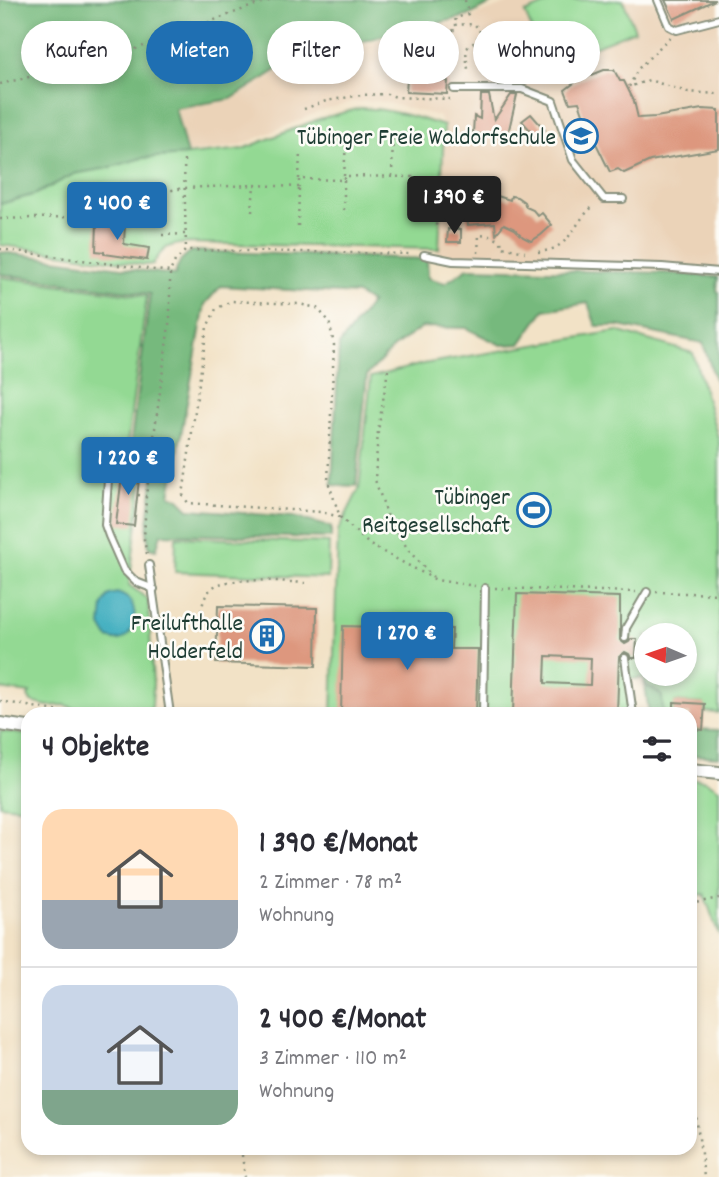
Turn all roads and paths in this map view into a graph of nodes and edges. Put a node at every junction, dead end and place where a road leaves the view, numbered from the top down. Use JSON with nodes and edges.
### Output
{"nodes":[{"id":1,"x":250,"y":0,"type":"edge"},
{"id":2,"x":273,"y":0,"type":"edge"},
{"id":3,"x":658,"y":0,"type":"edge"},
{"id":4,"x":465,"y":1,"type":"edge"},
{"id":5,"x":258,"y":4,"type":"junction"},
{"id":6,"x":719,"y":19,"type":"edge"},
{"id":7,"x":455,"y":21,"type":"edge"},
{"id":8,"x":459,"y":25,"type":"edge"},
{"id":9,"x":677,"y":30,"type":"junction"},
{"id":10,"x":468,"y":72,"type":"dead end"},
{"id":11,"x":0,"y":84,"type":"edge"},
{"id":12,"x":454,"y":89,"type":"joint"},
{"id":13,"x":719,"y":94,"type":"edge"},
{"id":14,"x":304,"y":109,"type":"dead end"},
{"id":15,"x":393,"y":128,"type":"dead end"},
{"id":16,"x":346,"y":142,"type":"dead end"},
{"id":17,"x":300,"y":151,"type":"dead end"},
{"id":18,"x":184,"y":160,"type":"dead end"},
{"id":19,"x":392,"y":176,"type":"junction"},
{"id":20,"x":344,"y":178,"type":"junction"},
{"id":21,"x":299,"y":179,"type":"junction"},
{"id":22,"x":254,"y":185,"type":"junction"},
{"id":23,"x":299,"y":187,"type":"junction"},
{"id":24,"x":184,"y":188,"type":"junction"},
{"id":25,"x":604,"y":199,"type":"junction"},
{"id":26,"x":623,"y":199,"type":"dead end"},
{"id":27,"x":344,"y":210,"type":"dead end"},
{"id":28,"x":252,"y":212,"type":"dead end"},
{"id":29,"x":0,"y":219,"type":"edge"},
{"id":30,"x":298,"y":226,"type":"dead end"},
{"id":31,"x":436,"y":226,"type":"dead end"},
{"id":32,"x":185,"y":234,"type":"junction"},
{"id":33,"x":162,"y":235,"type":"dead end"},
{"id":34,"x":0,"y":249,"type":"edge"},
{"id":35,"x":186,"y":250,"type":"junction"},
{"id":36,"x":478,"y":253,"type":"dead end"},
{"id":37,"x":424,"y":255,"type":"joint"},
{"id":38,"x":170,"y":272,"type":"junction"},
{"id":39,"x":719,"y":272,"type":"edge"},
{"id":40,"x":388,"y":370,"type":"dead end"},
{"id":41,"x":108,"y":479,"type":"dead end"},
{"id":42,"x":138,"y":495,"type":"dead end"},
{"id":43,"x":146,"y":496,"type":"junction"},
{"id":44,"x":340,"y":517,"type":"junction"},
{"id":45,"x":149,"y":565,"type":"joint"},
{"id":46,"x":436,"y":580,"type":"junction"},
{"id":47,"x":305,"y":583,"type":"dead end"},
{"id":48,"x":485,"y":588,"type":"junction"},
{"id":49,"x":154,"y":589,"type":"junction"},
{"id":50,"x":648,"y":592,"type":"junction"},
{"id":51,"x":719,"y":594,"type":"edge"},
{"id":52,"x":200,"y":618,"type":"dead end"},
{"id":53,"x":625,"y":638,"type":"dead end"},
{"id":54,"x":625,"y":658,"type":"dead end"},
{"id":55,"x":0,"y":701,"type":"edge"},
{"id":56,"x":34,"y":707,"type":"edge"},
{"id":57,"x":169,"y":707,"type":"edge"},
{"id":58,"x":482,"y":707,"type":"edge"},
{"id":59,"x":632,"y":707,"type":"edge"},
{"id":60,"x":0,"y":724,"type":"edge"},
{"id":61,"x":21,"y":727,"type":"edge"},
{"id":62,"x":697,"y":771,"type":"edge"},
{"id":63,"x":719,"y":773,"type":"edge"},
{"id":64,"x":719,"y":898,"type":"edge"},
{"id":65,"x":697,"y":903,"type":"edge"},
{"id":66,"x":697,"y":1123,"type":"edge"},
{"id":67,"x":242,"y":1155,"type":"edge"},
{"id":68,"x":246,"y":1177,"type":"edge"},
{"id":69,"x":704,"y":1177,"type":"edge"}],
"edges":[{"from":1,"to":5,"type":"path"},
{"from":2,"to":5,"type":"path"},
{"from":3,"to":9,"type":"lane"},
{"from":4,"to":7,"type":"path"},
{"from":5,"to":11,"type":"path"},
{"from":6,"to":9,"type":"lane"},
{"from":8,"to":10,"type":"path"},
{"from":9,"to":13,"type":"path"},
{"from":12,"to":14,"type":"path"},
{"from":12,"to":25,"type":"lane"},
{"from":15,"to":19,"type":"path"},
{"from":16,"to":20,"type":"path"},
{"from":17,"to":21,"type":"path"},
{"from":18,"to":24,"type":"path"},
{"from":19,"to":20,"type":"path"},
{"from":19,"to":31,"type":"path"},
{"from":20,"to":21,"type":"path"},
{"from":20,"to":27,"type":"path"},
{"from":21,"to":23,"type":"path"},
{"from":22,"to":23,"type":"path"},
{"from":22,"to":24,"type":"path"},
{"from":22,"to":28,"type":"path"},
{"from":23,"to":30,"type":"path"},
{"from":24,"to":29,"type":"path"},
{"from":24,"to":32,"type":"path"},
{"from":25,"to":26,"type":"lane"},
{"from":25,"to":36,"type":"path"},
{"from":32,"to":33,"type":"path"},
{"from":32,"to":35,"type":"path"},
{"from":34,"to":38,"type":"path"},
{"from":35,"to":37,"type":"path"},
{"from":35,"to":38,"type":"path"},
{"from":37,"to":39,"type":"lane"},
{"from":38,"to":43,"type":"path"},
{"from":40,"to":46,"type":"path"},
{"from":41,"to":49,"type":"lane"},
{"from":42,"to":43,"type":"path"},
{"from":43,"to":45,"type":"path"},
{"from":44,"to":44,"type":"path"},
{"from":44,"to":46,"type":"path"},
{"from":45,"to":49,"type":"lane"},
{"from":46,"to":48,"type":"path"},
{"from":47,"to":52,"type":"path"},
{"from":48,"to":50,"type":"path"},
{"from":48,"to":58,"type":"lane"},
{"from":49,"to":57,"type":"lane"},
{"from":50,"to":51,"type":"path"},
{"from":50,"to":53,"type":"lane"},
{"from":54,"to":59,"type":"lane"},
{"from":55,"to":56,"type":"path"},
{"from":60,"to":61,"type":"street"},
{"from":62,"to":63,"type":"street"},
{"from":64,"to":65,"type":"path"},
{"from":66,"to":69,"type":"path"},
{"from":67,"to":68,"type":"path"}]}
